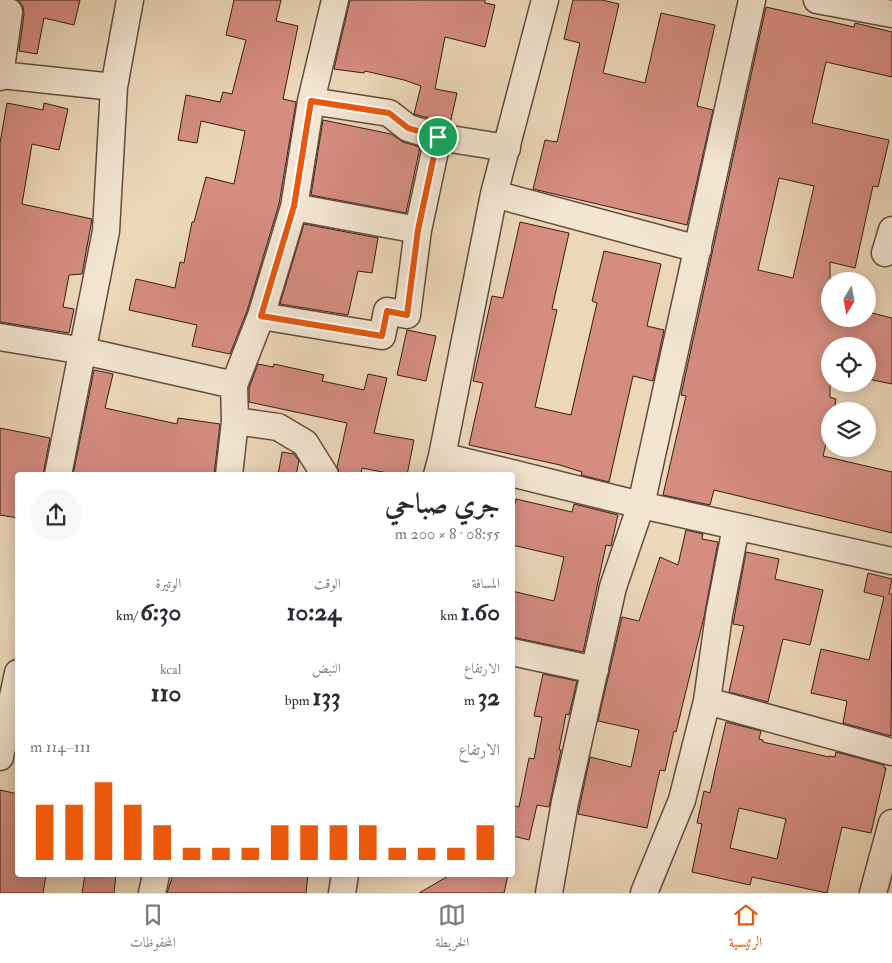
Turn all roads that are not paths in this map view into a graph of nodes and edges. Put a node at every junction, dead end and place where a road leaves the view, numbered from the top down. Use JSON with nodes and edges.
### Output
{"nodes":[{"id":1,"x":130,"y":0,"type":"edge"},
{"id":2,"x":335,"y":0,"type":"edge"},
{"id":3,"x":545,"y":0,"type":"edge"},
{"id":4,"x":752,"y":0,"type":"edge"},
{"id":5,"x":817,"y":0,"type":"edge"},
{"id":6,"x":0,"y":10,"type":"edge"},
{"id":7,"x":892,"y":14,"type":"edge"},
{"id":8,"x":0,"y":76,"type":"edge"},
{"id":9,"x":114,"y":87,"type":"junction"},
{"id":10,"x":311,"y":101,"type":"junction"},
{"id":11,"x":438,"y":137,"type":"junction"},
{"id":12,"x":507,"y":148,"type":"junction"},
{"id":13,"x":494,"y":194,"type":"junction"},
{"id":14,"x":294,"y":206,"type":"junction"},
{"id":15,"x":418,"y":230,"type":"junction"},
{"id":16,"x":698,"y":249,"type":"junction"},
{"id":17,"x":261,"y":316,"type":"junction"},
{"id":18,"x":0,"y":337,"type":"edge"},
{"id":19,"x":84,"y":351,"type":"junction"},
{"id":20,"x":234,"y":385,"type":"junction"},
{"id":21,"x":235,"y":421,"type":"junction"},
{"id":22,"x":439,"y":465,"type":"edge"},
{"id":23,"x":59,"y":472,"type":"edge"},
{"id":24,"x":229,"y":472,"type":"edge"},
{"id":25,"x":323,"y":472,"type":"edge"},
{"id":26,"x":474,"y":472,"type":"edge"},
{"id":27,"x":515,"y":480,"type":"edge"},
{"id":28,"x":641,"y":505,"type":"junction"},
{"id":29,"x":736,"y":527,"type":"junction"},
{"id":30,"x":892,"y":561,"type":"edge"},
{"id":31,"x":515,"y":653,"type":"edge"},
{"id":32,"x":595,"y":670,"type":"junction"},
{"id":33,"x":15,"y":685,"type":"edge"},
{"id":34,"x":707,"y":701,"type":"junction"},
{"id":35,"x":1,"y":748,"type":"edge"},
{"id":36,"x":892,"y":752,"type":"edge"},
{"id":37,"x":890,"y":839,"type":"edge"},
{"id":38,"x":156,"y":877,"type":"edge"},
{"id":39,"x":345,"y":877,"type":"edge"},
{"id":40,"x":152,"y":893,"type":"edge"},
{"id":41,"x":342,"y":893,"type":"edge"},
{"id":42,"x":548,"y":893,"type":"edge"},
{"id":43,"x":644,"y":893,"type":"edge"},
{"id":44,"x":873,"y":893,"type":"edge"}],
"edges":[{"from":1,"to":9,"type":"street"},
{"from":2,"to":10,"type":"street"},
{"from":3,"to":12,"type":"street"},
{"from":4,"to":16,"type":"street"},
{"from":5,"to":7,"type":"street"},
{"from":6,"to":8,"type":"street"},
{"from":8,"to":9,"type":"street"},
{"from":9,"to":19,"type":"street"},
{"from":10,"to":11,"type":"street"},
{"from":10,"to":14,"type":"street"},
{"from":11,"to":12,"type":"street"},
{"from":11,"to":15,"type":"street"},
{"from":12,"to":13,"type":"street"},
{"from":13,"to":16,"type":"street"},
{"from":13,"to":22,"type":"street"},
{"from":14,"to":15,"type":"street"},
{"from":14,"to":17,"type":"street"},
{"from":15,"to":17,"type":"street"},
{"from":16,"to":28,"type":"street"},
{"from":17,"to":20,"type":"street"},
{"from":18,"to":19,"type":"street"},
{"from":19,"to":20,"type":"street"},
{"from":19,"to":23,"type":"street"},
{"from":20,"to":21,"type":"street"},
{"from":21,"to":24,"type":"street"},
{"from":21,"to":25,"type":"street"},
{"from":22,"to":26,"type":"street"},
{"from":27,"to":28,"type":"street"},
{"from":28,"to":29,"type":"street"},
{"from":28,"to":32,"type":"street"},
{"from":29,"to":30,"type":"street"},
{"from":29,"to":34,"type":"street"},
{"from":31,"to":32,"type":"street"},
{"from":32,"to":42,"type":"street"},
{"from":33,"to":35,"type":"street"},
{"from":34,"to":36,"type":"street"},
{"from":34,"to":43,"type":"street"},
{"from":37,"to":44,"type":"street"},
{"from":38,"to":40,"type":"street"},
{"from":39,"to":41,"type":"street"}]}
